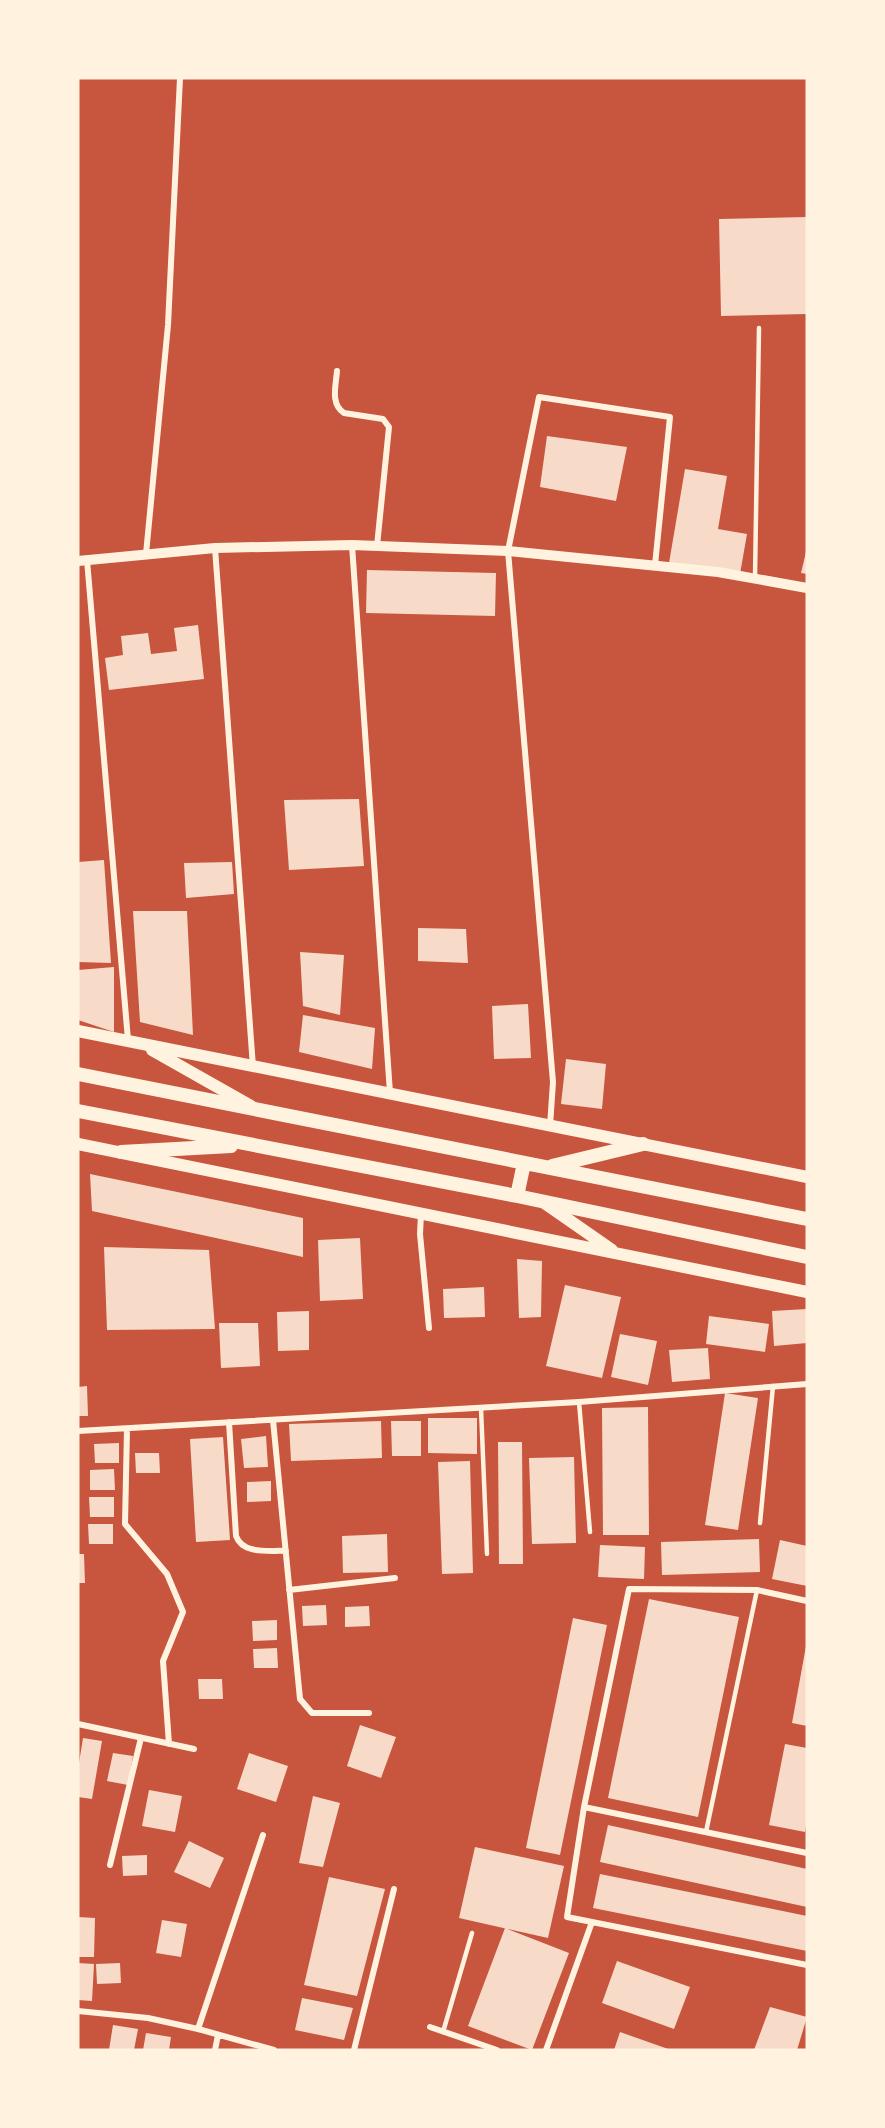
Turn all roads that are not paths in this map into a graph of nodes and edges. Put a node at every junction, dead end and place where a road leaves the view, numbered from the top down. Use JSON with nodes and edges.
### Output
{"nodes":[{"id":1,"x":180,"y":78,"type":"edge"},
{"id":2,"x":759,"y":328,"type":"dead end"},
{"id":3,"x":337,"y":371,"type":"dead end"},
{"id":4,"x":352,"y":545,"type":"junction"},
{"id":5,"x":377,"y":546,"type":"junction"},
{"id":6,"x":214,"y":548,"type":"junction"},
{"id":7,"x":508,"y":551,"type":"junction"},
{"id":8,"x":146,"y":554,"type":"junction"},
{"id":9,"x":82,"y":560,"type":"edge"},
{"id":10,"x":655,"y":565,"type":"junction"},
{"id":11,"x":755,"y":578,"type":"junction"},
{"id":12,"x":807,"y":588,"type":"edge"},
{"id":13,"x":78,"y":1031,"type":"edge"},
{"id":14,"x":128,"y":1041,"type":"junction"},
{"id":15,"x":143,"y":1044,"type":"junction"},
{"id":16,"x":253,"y":1066,"type":"junction"},
{"id":17,"x":78,"y":1074,"type":"edge"},
{"id":18,"x":390,"y":1094,"type":"junction"},
{"id":19,"x":78,"y":1111,"type":"edge"},
{"id":20,"x":258,"y":1111,"type":"junction"},
{"id":21,"x":550,"y":1126,"type":"junction"},
{"id":22,"x":78,"y":1144,"type":"edge"},
{"id":23,"x":643,"y":1144,"type":"junction"},
{"id":24,"x":251,"y":1145,"type":"junction"},
{"id":25,"x":121,"y":1152,"type":"junction"},
{"id":26,"x":524,"y":1163,"type":"junction"},
{"id":27,"x":547,"y":1167,"type":"junction"},
{"id":28,"x":807,"y":1177,"type":"edge"},
{"id":29,"x":517,"y":1196,"type":"junction"},
{"id":30,"x":541,"y":1201,"type":"junction"},
{"id":31,"x":422,"y":1214,"type":"junction"},
{"id":32,"x":807,"y":1219,"type":"edge"},
{"id":33,"x":618,"y":1254,"type":"junction"},
{"id":34,"x":807,"y":1257,"type":"edge"},
{"id":35,"x":807,"y":1293,"type":"edge"},
{"id":36,"x":429,"y":1328,"type":"dead end"},
{"id":37,"x":807,"y":1384,"type":"edge"},
{"id":38,"x":773,"y":1385,"type":"junction"},
{"id":39,"x":579,"y":1402,"type":"junction"},
{"id":40,"x":481,"y":1408,"type":"junction"},
{"id":41,"x":273,"y":1420,"type":"junction"},
{"id":42,"x":229,"y":1422,"type":"junction"},
{"id":43,"x":127,"y":1429,"type":"junction"},
{"id":44,"x":78,"y":1431,"type":"edge"},
{"id":45,"x":760,"y":1523,"type":"dead end"},
{"id":46,"x":590,"y":1532,"type":"dead end"},
{"id":47,"x":286,"y":1551,"type":"junction"},
{"id":48,"x":487,"y":1554,"type":"dead end"},
{"id":49,"x":395,"y":1578,"type":"dead end"},
{"id":50,"x":290,"y":1590,"type":"junction"},
{"id":51,"x":757,"y":1590,"type":"junction"},
{"id":52,"x":807,"y":1601,"type":"edge"},
{"id":53,"x":369,"y":1713,"type":"dead end"},
{"id":54,"x":78,"y":1724,"type":"edge"},
{"id":55,"x":141,"y":1738,"type":"junction"},
{"id":56,"x":169,"y":1744,"type":"junction"},
{"id":57,"x":194,"y":1749,"type":"dead end"},
{"id":58,"x":584,"y":1807,"type":"junction"},
{"id":59,"x":706,"y":1832,"type":"junction"},
{"id":60,"x":263,"y":1835,"type":"dead end"},
{"id":61,"x":807,"y":1853,"type":"edge"},
{"id":62,"x":110,"y":1865,"type":"dead end"},
{"id":63,"x":394,"y":1889,"type":"dead end"},
{"id":64,"x":592,"y":1922,"type":"junction"},
{"id":65,"x":472,"y":1933,"type":"dead end"},
{"id":66,"x":807,"y":1965,"type":"edge"},
{"id":67,"x":78,"y":2011,"type":"edge"},
{"id":68,"x":430,"y":2027,"type":"dead end"},
{"id":69,"x":198,"y":2030,"type":"junction"},
{"id":70,"x":443,"y":2032,"type":"junction"},
{"id":71,"x":218,"y":2035,"type":"junction"},
{"id":72,"x":215,"y":2050,"type":"edge"},
{"id":73,"x":274,"y":2050,"type":"edge"},
{"id":74,"x":354,"y":2050,"type":"edge"},
{"id":75,"x":497,"y":2050,"type":"edge"},
{"id":76,"x":546,"y":2050,"type":"edge"}],
"edges":[{"from":1,"to":8,"type":"street"},
{"from":2,"to":11,"type":"lane"},
{"from":3,"to":5,"type":"street"},
{"from":4,"to":5,"type":"street"},
{"from":4,"to":6,"type":"street"},
{"from":4,"to":18,"type":"street"},
{"from":5,"to":7,"type":"street"},
{"from":6,"to":8,"type":"street"},
{"from":6,"to":16,"type":"street"},
{"from":7,"to":10,"type":"street"},
{"from":7,"to":10,"type":"street"},
{"from":7,"to":21,"type":"street"},
{"from":8,"to":9,"type":"street"},
{"from":9,"to":14,"type":"street"},
{"from":10,"to":11,"type":"street"},
{"from":11,"to":12,"type":"street"},
{"from":13,"to":14,"type":"main road"},
{"from":14,"to":15,"type":"main road"},
{"from":15,"to":16,"type":"main road"},
{"from":15,"to":20,"type":"main road"},
{"from":16,"to":18,"type":"main road"},
{"from":17,"to":20,"type":"main road"},
{"from":18,"to":21,"type":"main road"},
{"from":19,"to":24,"type":"main road"},
{"from":20,"to":26,"type":"main road"},
{"from":21,"to":23,"type":"main road"},
{"from":22,"to":25,"type":"main road"},
{"from":23,"to":27,"type":"main road"},
{"from":23,"to":28,"type":"main road"},
{"from":24,"to":25,"type":"main road"},
{"from":24,"to":29,"type":"main road"},
{"from":25,"to":31,"type":"main road"},
{"from":26,"to":27,"type":"main road"},
{"from":26,"to":29,"type":"main road"},
{"from":27,"to":32,"type":"main road"},
{"from":29,"to":30,"type":"main road"},
{"from":30,"to":33,"type":"main road"},
{"from":30,"to":34,"type":"main road"},
{"from":31,"to":33,"type":"main road"},
{"from":31,"to":36,"type":"street"},
{"from":33,"to":35,"type":"main road"},
{"from":37,"to":38,"type":"street"},
{"from":38,"to":39,"type":"street"},
{"from":38,"to":45,"type":"lane"},
{"from":39,"to":40,"type":"street"},
{"from":39,"to":46,"type":"lane"},
{"from":40,"to":41,"type":"street"},
{"from":40,"to":48,"type":"lane"},
{"from":41,"to":42,"type":"street"},
{"from":41,"to":47,"type":"street"},
{"from":42,"to":43,"type":"street"},
{"from":42,"to":47,"type":"street"},
{"from":43,"to":44,"type":"street"},
{"from":43,"to":56,"type":"street"},
{"from":47,"to":50,"type":"street"},
{"from":49,"to":50,"type":"street"},
{"from":50,"to":53,"type":"street"},
{"from":51,"to":52,"type":"street"},
{"from":51,"to":58,"type":"street"},
{"from":51,"to":59,"type":"lane"},
{"from":54,"to":55,"type":"street"},
{"from":55,"to":56,"type":"street"},
{"from":55,"to":62,"type":"street"},
{"from":56,"to":57,"type":"street"},
{"from":58,"to":59,"type":"street"},
{"from":58,"to":64,"type":"street"},
{"from":59,"to":61,"type":"street"},
{"from":60,"to":69,"type":"street"},
{"from":63,"to":74,"type":"street"},
{"from":64,"to":66,"type":"street"},
{"from":64,"to":76,"type":"street"},
{"from":65,"to":70,"type":"lane"},
{"from":67,"to":69,"type":"street"},
{"from":68,"to":70,"type":"street"},
{"from":69,"to":71,"type":"street"},
{"from":70,"to":75,"type":"street"},
{"from":71,"to":72,"type":"street"},
{"from":71,"to":73,"type":"street"}]}
